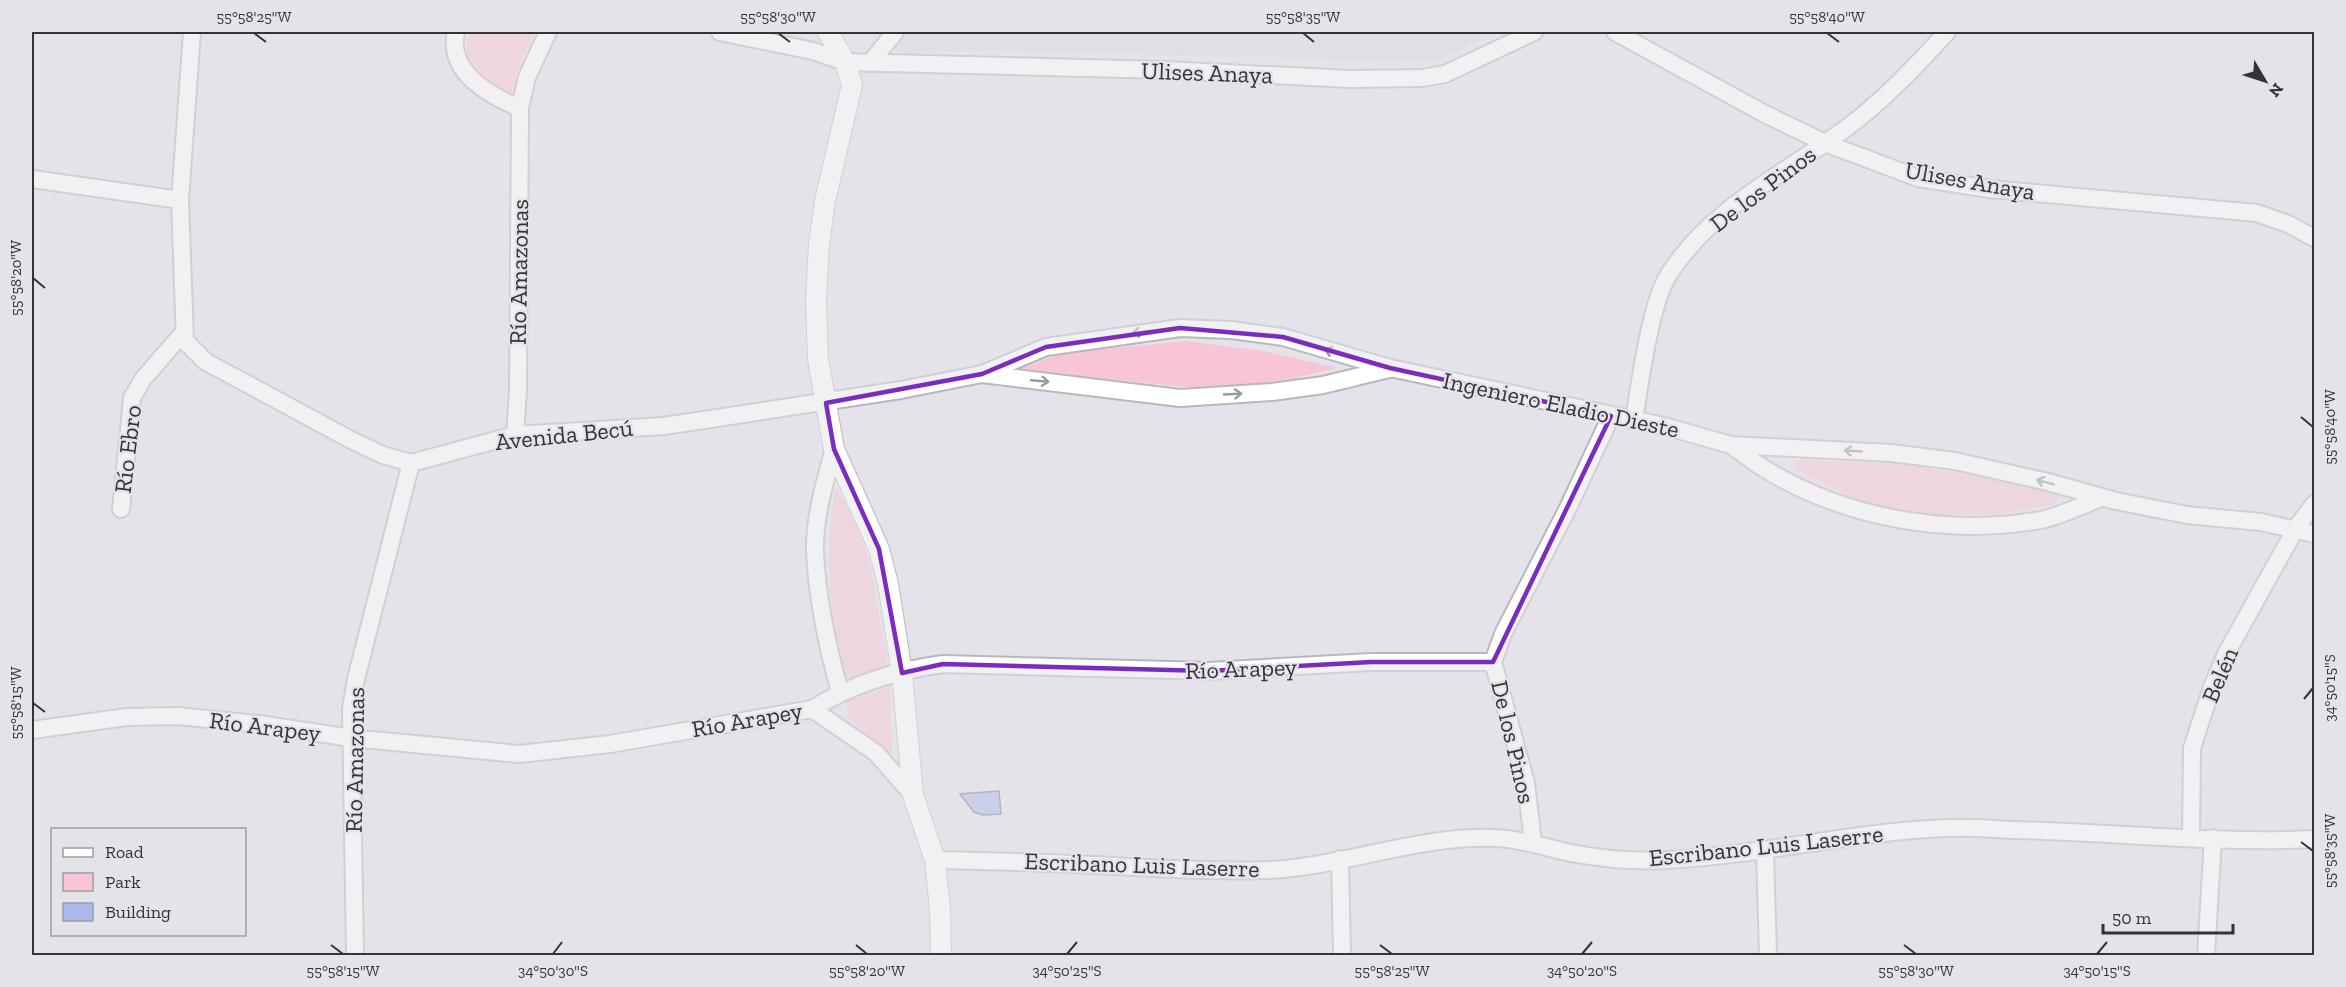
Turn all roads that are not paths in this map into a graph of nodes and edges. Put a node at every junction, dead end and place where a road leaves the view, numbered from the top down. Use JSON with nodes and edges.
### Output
{"nodes":[{"id":1,"x":192,"y":32,"type":"edge"},
{"id":2,"x":456,"y":32,"type":"edge"},
{"id":3,"x":548,"y":32,"type":"edge"},
{"id":4,"x":720,"y":32,"type":"edge"},
{"id":5,"x":828,"y":32,"type":"edge"},
{"id":6,"x":895,"y":32,"type":"edge"},
{"id":7,"x":1534,"y":32,"type":"edge"},
{"id":8,"x":1615,"y":32,"type":"edge"},
{"id":9,"x":1947,"y":32,"type":"edge"},
{"id":10,"x":765,"y":36,"type":"edge"},
{"id":11,"x":846,"y":62,"type":"junction"},
{"id":12,"x":870,"y":63,"type":"junction"},
{"id":13,"x":520,"y":108,"type":"junction"},
{"id":14,"x":1825,"y":143,"type":"junction"},
{"id":15,"x":32,"y":179,"type":"edge"},
{"id":16,"x":180,"y":200,"type":"junction"},
{"id":17,"x":2314,"y":238,"type":"edge"},
{"id":18,"x":183,"y":333,"type":"junction"},
{"id":19,"x":1390,"y":368,"type":"junction"},
{"id":20,"x":982,"y":374,"type":"junction"},
{"id":21,"x":826,"y":403,"type":"junction"},
{"id":22,"x":1611,"y":416,"type":"junction"},
{"id":23,"x":1634,"y":420,"type":"junction"},
{"id":24,"x":515,"y":435,"type":"junction"},
{"id":25,"x":1731,"y":445,"type":"junction"},
{"id":26,"x":834,"y":449,"type":"junction"},
{"id":27,"x":411,"y":463,"type":"junction"},
{"id":28,"x":2101,"y":498,"type":"junction"},
{"id":29,"x":2314,"y":504,"type":"edge"},
{"id":30,"x":121,"y":509,"type":"dead end"},
{"id":31,"x":2296,"y":528,"type":"junction"},
{"id":32,"x":2314,"y":534,"type":"edge"},
{"id":33,"x":1493,"y":662,"type":"junction"},
{"id":34,"x":902,"y":673,"type":"junction"},
{"id":35,"x":840,"y":692,"type":"junction"},
{"id":36,"x":812,"y":709,"type":"junction"},
{"id":37,"x":32,"y":730,"type":"edge"},
{"id":38,"x":351,"y":738,"type":"junction"},
{"id":39,"x":913,"y":795,"type":"junction"},
{"id":40,"x":2190,"y":837,"type":"junction"},
{"id":41,"x":2213,"y":838,"type":"junction"},
{"id":42,"x":2314,"y":839,"type":"edge"},
{"id":43,"x":1533,"y":842,"type":"junction"},
{"id":44,"x":1764,"y":851,"type":"junction"},
{"id":45,"x":1340,"y":859,"type":"junction"},
{"id":46,"x":934,"y":860,"type":"junction"},
{"id":47,"x":355,"y":956,"type":"edge"},
{"id":48,"x":941,"y":956,"type":"edge"},
{"id":49,"x":1342,"y":956,"type":"edge"},
{"id":50,"x":1768,"y":956,"type":"edge"},
{"id":51,"x":2206,"y":956,"type":"edge"}],
"edges":[{"from":1,"to":16,"type":"street"},
{"from":2,"to":13,"type":"street"},
{"from":3,"to":13,"type":"street","name":"Río Amazonas"},
{"from":4,"to":10,"type":"street","name":"Ulises Anaya"},
{"from":5,"to":11,"type":"street"},
{"from":6,"to":12,"type":"street"},
{"from":7,"to":12,"type":"street","name":"Ulises Anaya"},
{"from":8,"to":14,"type":"street","name":"Ulises Anaya"},
{"from":9,"to":14,"type":"street","name":"De los Pinos"},
{"from":10,"to":11,"type":"street","name":"Ulises Anaya"},
{"from":11,"to":12,"type":"street","name":"Ulises Anaya"},
{"from":11,"to":21,"type":"street"},
{"from":13,"to":24,"type":"street","name":"Río Amazonas"},
{"from":14,"to":17,"type":"street","name":"Ulises Anaya"},
{"from":14,"to":23,"type":"street","name":"De los Pinos"},
{"from":15,"to":16,"type":"street"},
{"from":16,"to":18,"type":"street"},
{"from":18,"to":27,"type":"street"},
{"from":18,"to":30,"type":"street","name":"Río Ebro"},
{"from":20,"to":19,"type":"street","name":"Ingeniero Eladio Dieste","one_way":true},
{"from":19,"to":20,"type":"street","name":"Ingeniero Eladio Dieste","one_way":true},
{"from":19,"to":22,"type":"street","name":"Ingeniero Eladio Dieste"},
{"from":20,"to":21,"type":"street","name":"Avenida Becú"},
{"from":21,"to":24,"type":"street","name":"Avenida Becú"},
{"from":21,"to":26,"type":"street"},
{"from":22,"to":23,"type":"street","name":"Ingeniero Eladio Dieste"},
{"from":22,"to":33,"type":"street","name":"De los Pinos"},
{"from":23,"to":25,"type":"street","name":"Ingeniero Eladio Dieste"},
{"from":24,"to":27,"type":"street","name":"Avenida Becú"},
{"from":28,"to":25,"type":"street","name":"Ingeniero Eladio Dieste","one_way":true},
{"from":25,"to":28,"type":"street","name":"Ingeniero Eladio Dieste"},
{"from":26,"to":34,"type":"street"},
{"from":26,"to":35,"type":"street"},
{"from":27,"to":38,"type":"street","name":"Río Amazonas"},
{"from":28,"to":31,"type":"street","name":"Ingeniero Eladio Dieste"},
{"from":29,"to":31,"type":"street"},
{"from":31,"to":32,"type":"street","name":"Ingeniero Eladio Dieste"},
{"from":31,"to":40,"type":"street","name":"Belén"},
{"from":33,"to":34,"type":"street","name":"Río Arapey"},
{"from":33,"to":43,"type":"street","name":"De los Pinos"},
{"from":34,"to":35,"type":"street","name":"Río Arapey"},
{"from":34,"to":39,"type":"street"},
{"from":35,"to":36,"type":"street","name":"Río Arapey"},
{"from":36,"to":38,"type":"street","name":"Río Arapey"},
{"from":36,"to":39,"type":"street"},
{"from":37,"to":38,"type":"street","name":"Río Arapey"},
{"from":38,"to":47,"type":"street","name":"Río Amazonas"},
{"from":39,"to":46,"type":"street"},
{"from":40,"to":41,"type":"street","name":"Escribano Luis Laserre"},
{"from":40,"to":44,"type":"street","name":"Escribano Luis Laserre"},
{"from":41,"to":42,"type":"street","name":"Escribano Luis Laserre"},
{"from":41,"to":51,"type":"street"},
{"from":43,"to":44,"type":"street","name":"Escribano Luis Laserre"},
{"from":43,"to":45,"type":"street","name":"Escribano Luis Laserre"},
{"from":44,"to":50,"type":"street"},
{"from":45,"to":46,"type":"street","name":"Escribano Luis Laserre"},
{"from":45,"to":49,"type":"street"},
{"from":46,"to":48,"type":"street"}]}
